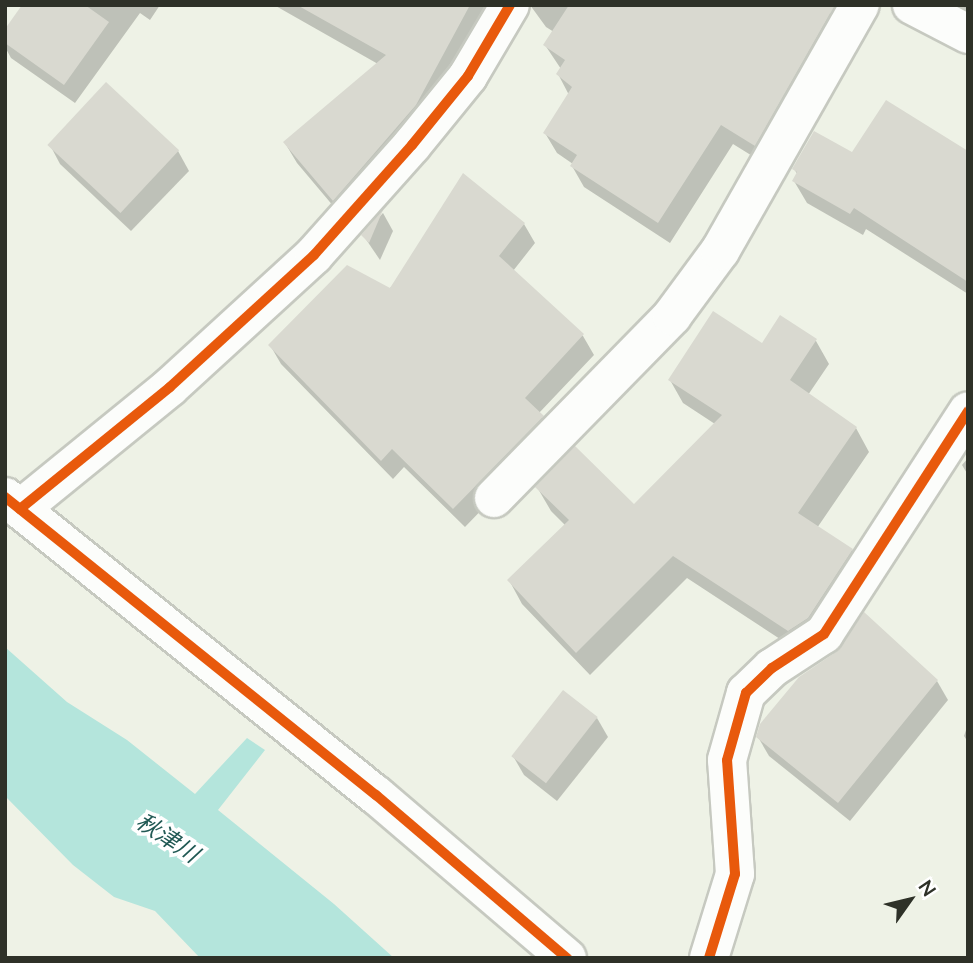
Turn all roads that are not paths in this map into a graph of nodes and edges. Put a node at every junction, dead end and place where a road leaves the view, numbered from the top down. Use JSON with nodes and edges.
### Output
{"nodes":[{"id":1,"x":509,"y":5,"type":"edge"},
{"id":2,"x":860,"y":5,"type":"edge"},
{"id":3,"x":912,"y":5,"type":"edge"},
{"id":4,"x":968,"y":34,"type":"edge"},
{"id":5,"x":968,"y":411,"type":"edge"},
{"id":6,"x":494,"y":498,"type":"dead end"},
{"id":7,"x":13,"y":503,"type":"edge"},
{"id":8,"x":567,"y":958,"type":"edge"},
{"id":9,"x":709,"y":958,"type":"edge"}],
"edges":[{"from":1,"to":7,"type":"street"},
{"from":2,"to":6,"type":"street"},
{"from":3,"to":4,"type":"street"},
{"from":5,"to":9,"type":"street"},
{"from":7,"to":8,"type":"street"}]}
